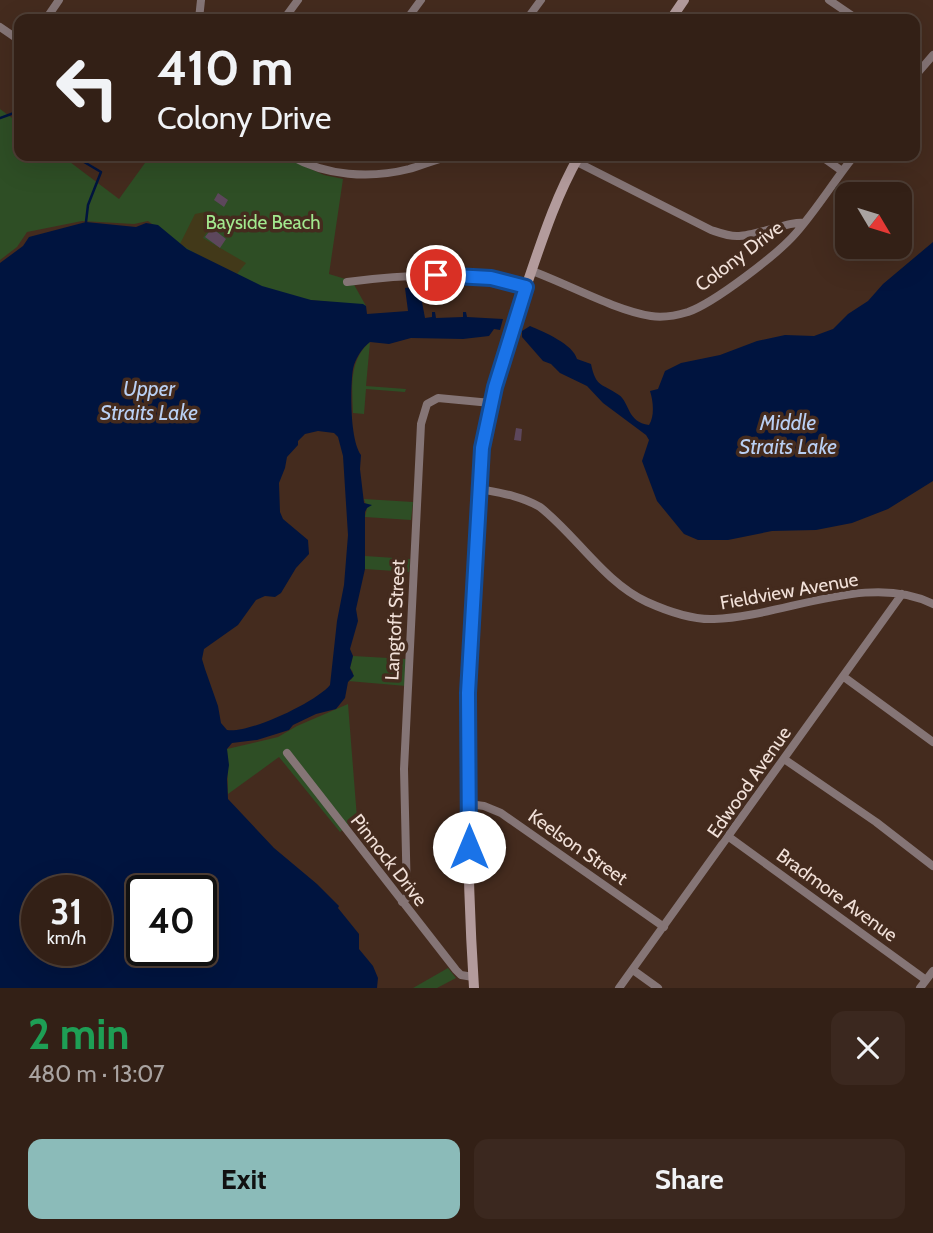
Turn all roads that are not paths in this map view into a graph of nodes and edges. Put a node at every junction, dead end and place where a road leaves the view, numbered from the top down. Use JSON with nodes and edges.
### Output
{"nodes":[{"id":1,"x":829,"y":0,"type":"edge"},
{"id":2,"x":849,"y":14,"type":"edge"},
{"id":3,"x":933,"y":55,"type":"edge"},
{"id":4,"x":920,"y":64,"type":"edge"},
{"id":5,"x":923,"y":66,"type":"junction"},
{"id":6,"x":920,"y":70,"type":"edge"},
{"id":7,"x":311,"y":161,"type":"edge"},
{"id":8,"x":429,"y":161,"type":"edge"},
{"id":9,"x":572,"y":161,"type":"edge"},
{"id":10,"x":579,"y":161,"type":"edge"},
{"id":11,"x":828,"y":161,"type":"edge"},
{"id":12,"x":849,"y":161,"type":"edge"},
{"id":13,"x":842,"y":171,"type":"junction"},
{"id":14,"x":804,"y":223,"type":"junction"},
{"id":15,"x":531,"y":271,"type":"junction"},
{"id":16,"x":347,"y":282,"type":"dead end"},
{"id":17,"x":526,"y":287,"type":"junction"},
{"id":18,"x":491,"y":404,"type":"junction"},
{"id":19,"x":480,"y":489,"type":"junction"},
{"id":20,"x":902,"y":593,"type":"junction"},
{"id":21,"x":933,"y":604,"type":"edge"},
{"id":22,"x":844,"y":677,"type":"junction"},
{"id":23,"x":933,"y":742,"type":"edge"},
{"id":24,"x":287,"y":753,"type":"dead end"},
{"id":25,"x":784,"y":759,"type":"junction"},
{"id":26,"x":469,"y":804,"type":"junction"},
{"id":27,"x":729,"y":837,"type":"junction"},
{"id":28,"x":933,"y":866,"type":"edge"},
{"id":29,"x":402,"y":902,"type":"junction"},
{"id":30,"x":664,"y":927,"type":"junction"},
{"id":31,"x":633,"y":970,"type":"junction"},
{"id":32,"x":933,"y":971,"type":"edge"},
{"id":33,"x":926,"y":979,"type":"junction"},
{"id":34,"x":473,"y":983,"type":"edge"},
{"id":35,"x":619,"y":988,"type":"edge"},
{"id":36,"x":657,"y":988,"type":"edge"},
{"id":37,"x":920,"y":988,"type":"edge"}],
"edges":[{"from":1,"to":2,"type":"street"},
{"from":3,"to":5,"type":"street"},
{"from":4,"to":5,"type":"street"},
{"from":5,"to":6,"type":"street"},
{"from":7,"to":8,"type":"street"},
{"from":9,"to":15,"type":"street"},
{"from":10,"to":14,"type":"street"},
{"from":11,"to":13,"type":"street"},
{"from":12,"to":13,"type":"street","name":"Colony Drive"},
{"from":13,"to":14,"type":"street","name":"Colony Drive"},
{"from":14,"to":15,"type":"street","name":"Colony Drive"},
{"from":15,"to":17,"type":"street"},
{"from":16,"to":17,"type":"street"},
{"from":17,"to":18,"type":"street"},
{"from":18,"to":19,"type":"street"},
{"from":18,"to":29,"type":"street","name":"Langtoft Street"},
{"from":19,"to":20,"type":"street","name":"Fieldview Avenue"},
{"from":19,"to":26,"type":"street"},
{"from":20,"to":21,"type":"street","name":"Fieldview Avenue"},
{"from":20,"to":22,"type":"street","name":"Edwood Avenue"},
{"from":22,"to":23,"type":"street"},
{"from":22,"to":25,"type":"street","name":"Edwood Avenue"},
{"from":24,"to":29,"type":"street","name":"Pinnock Drive"},
{"from":25,"to":27,"type":"street","name":"Edwood Avenue"},
{"from":25,"to":28,"type":"street"},
{"from":26,"to":30,"type":"street","name":"Keelson Street"},
{"from":26,"to":34,"type":"street"},
{"from":27,"to":30,"type":"street","name":"Edwood Avenue"},
{"from":27,"to":33,"type":"street","name":"Bradmore Avenue"},
{"from":29,"to":34,"type":"street","name":"Pinnock Drive"},
{"from":30,"to":31,"type":"street","name":"Edwood Avenue"},
{"from":31,"to":35,"type":"street","name":"Edwood Avenue"},
{"from":31,"to":36,"type":"street"},
{"from":32,"to":33,"type":"street"},
{"from":33,"to":37,"type":"street"}]}
